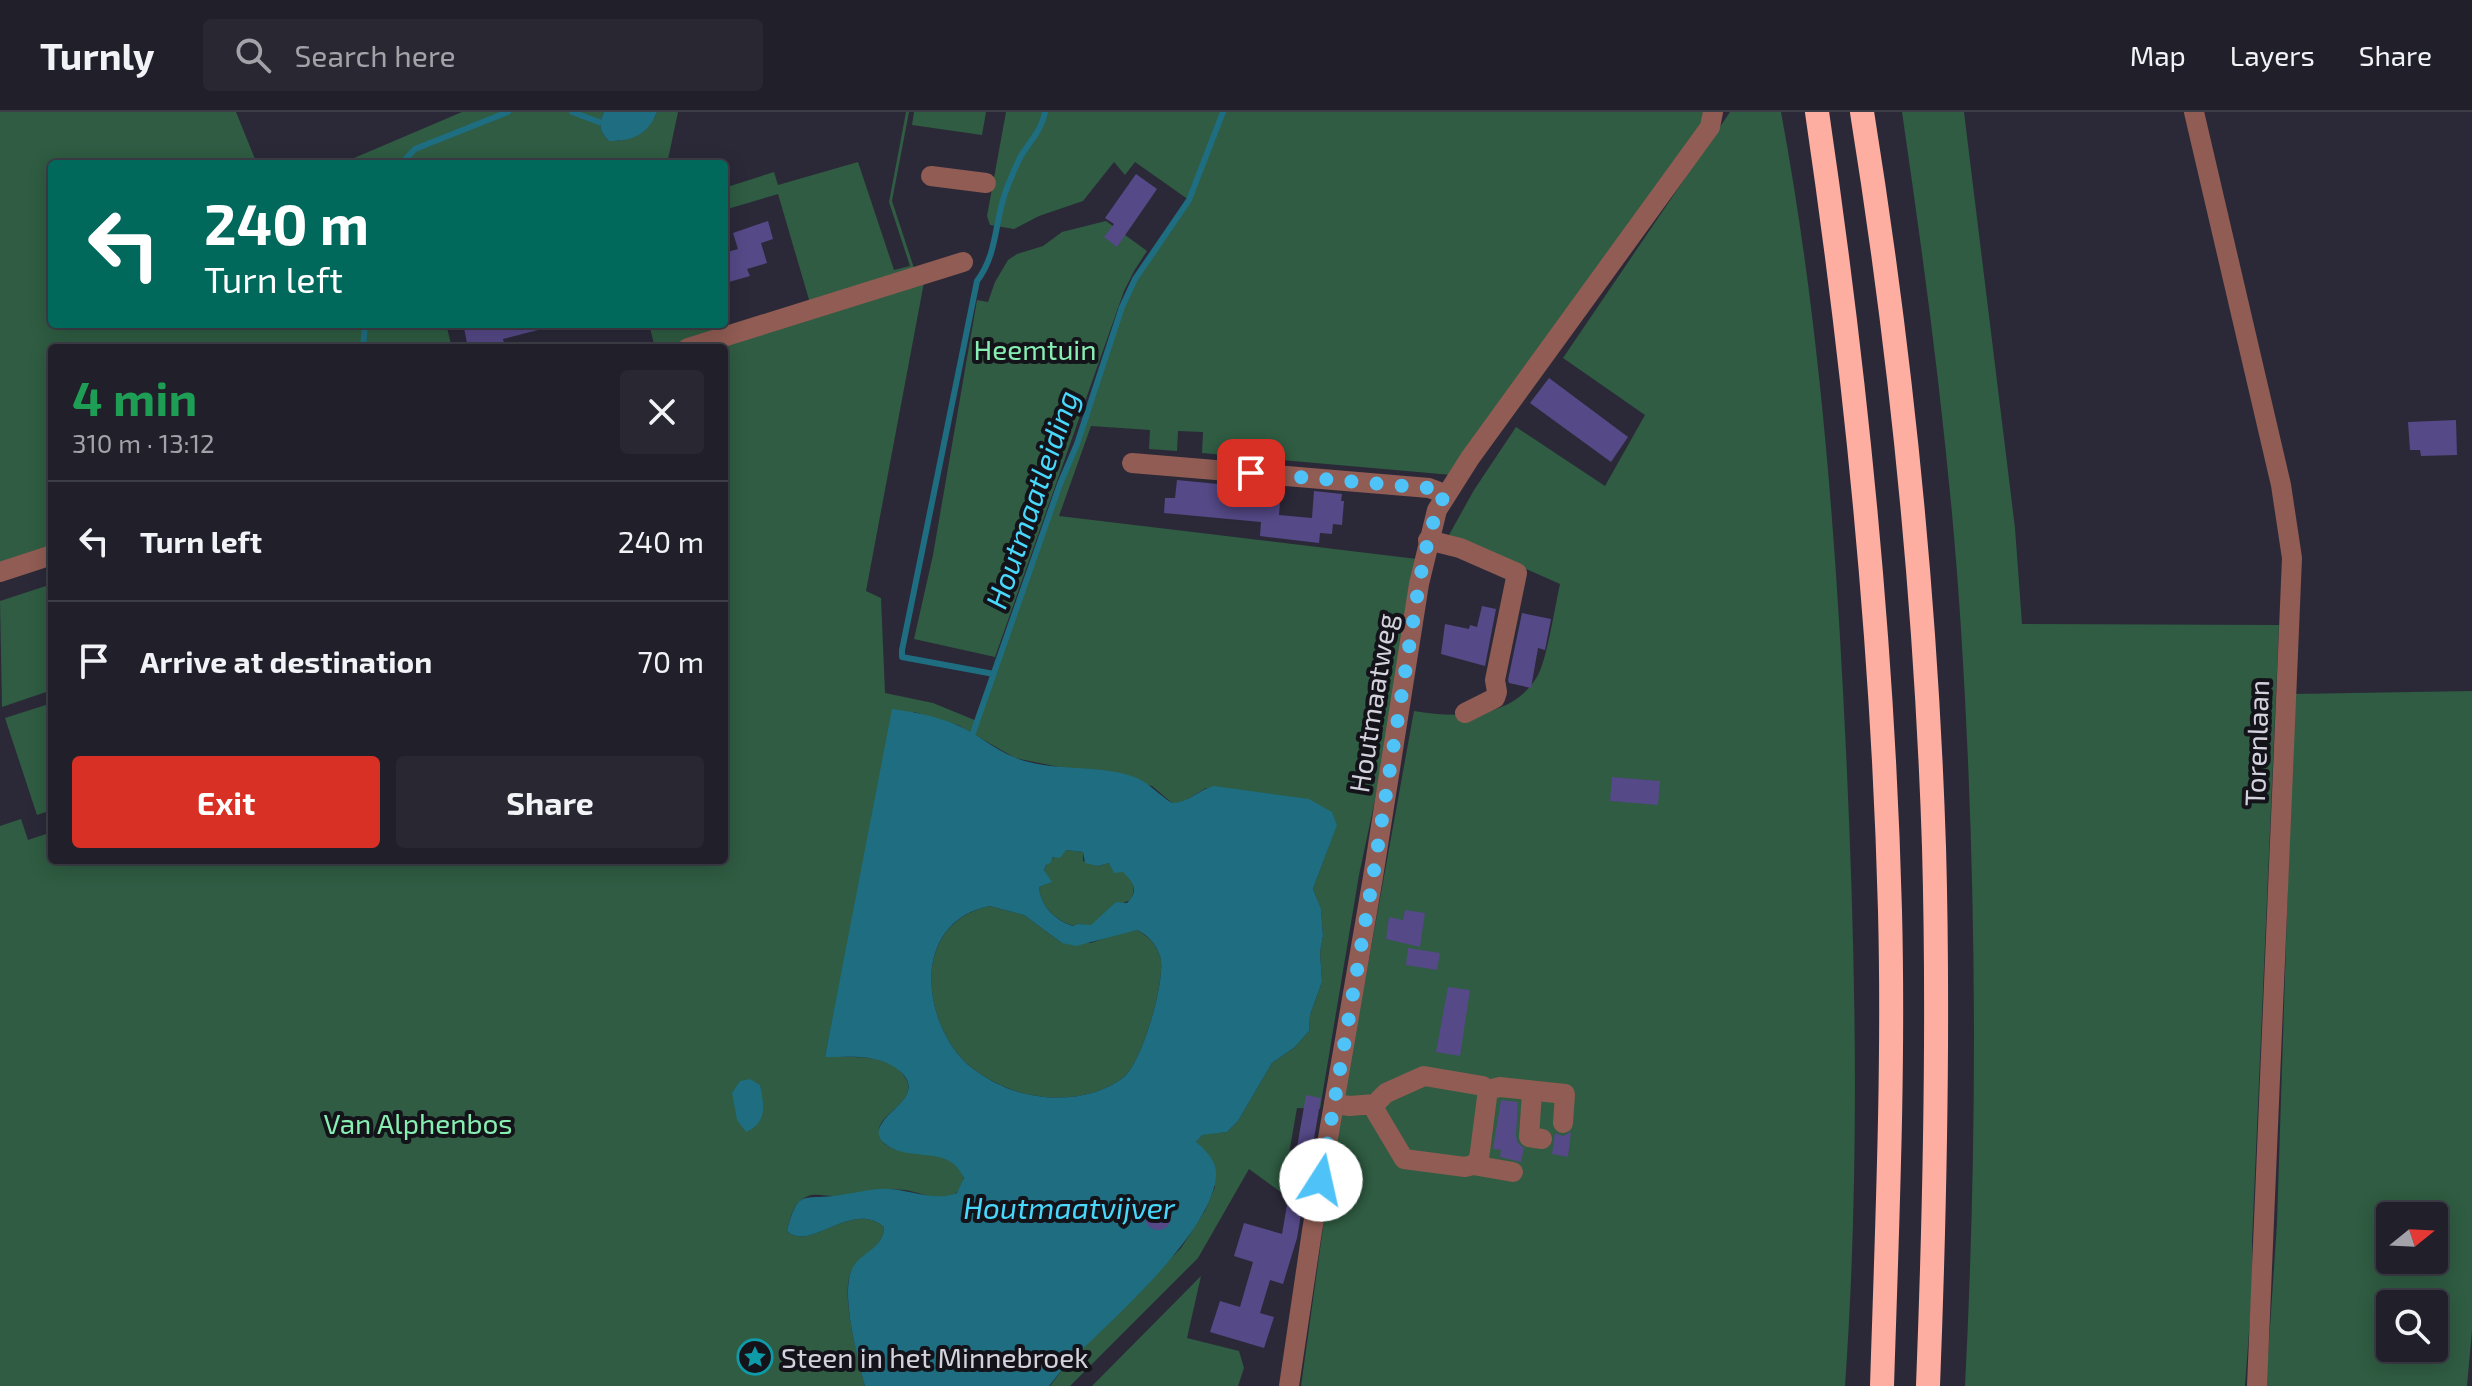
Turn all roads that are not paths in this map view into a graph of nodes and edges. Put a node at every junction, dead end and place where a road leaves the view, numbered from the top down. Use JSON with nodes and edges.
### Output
{"nodes":[{"id":1,"x":1713,"y":112,"type":"edge"},
{"id":2,"x":1817,"y":112,"type":"edge"},
{"id":3,"x":1862,"y":112,"type":"edge"},
{"id":4,"x":2194,"y":112,"type":"edge"},
{"id":5,"x":931,"y":176,"type":"dead end"},
{"id":6,"x":986,"y":183,"type":"dead end"},
{"id":7,"x":963,"y":262,"type":"dead end"},
{"id":8,"x":701,"y":344,"type":"edge"},
{"id":9,"x":1132,"y":463,"type":"dead end"},
{"id":10,"x":1445,"y":494,"type":"junction"},
{"id":11,"x":1428,"y":540,"type":"junction"},
{"id":12,"x":48,"y":556,"type":"edge"},
{"id":13,"x":0,"y":572,"type":"edge"},
{"id":14,"x":1465,"y":713,"type":"dead end"},
{"id":15,"x":1487,"y":1090,"type":"junction"},
{"id":16,"x":1532,"y":1092,"type":"junction"},
{"id":17,"x":1334,"y":1104,"type":"junction"},
{"id":18,"x":1375,"y":1104,"type":"junction"},
{"id":19,"x":1563,"y":1123,"type":"dead end"},
{"id":20,"x":1542,"y":1139,"type":"dead end"},
{"id":21,"x":1473,"y":1165,"type":"junction"},
{"id":22,"x":1513,"y":1172,"type":"dead end"},
{"id":23,"x":1289,"y":1386,"type":"edge"},
{"id":24,"x":1882,"y":1386,"type":"edge"},
{"id":25,"x":1928,"y":1386,"type":"edge"},
{"id":26,"x":2257,"y":1386,"type":"edge"}],
"edges":[{"from":1,"to":10,"type":"street","name":"Houtmaatweg"},
{"from":2,"to":24,"type":"highway"},
{"from":3,"to":25,"type":"highway"},
{"from":4,"to":26,"type":"street","name":"Torenlaan"},
{"from":5,"to":6,"type":"street"},
{"from":7,"to":8,"type":"street"},
{"from":9,"to":10,"type":"street"},
{"from":10,"to":11,"type":"street","name":"Houtmaatweg"},
{"from":11,"to":14,"type":"street"},
{"from":11,"to":17,"type":"street","name":"Houtmaatweg"},
{"from":12,"to":13,"type":"street"},
{"from":15,"to":16,"type":"street"},
{"from":15,"to":18,"type":"street"},
{"from":15,"to":21,"type":"street"},
{"from":16,"to":19,"type":"street"},
{"from":16,"to":20,"type":"street"},
{"from":17,"to":18,"type":"street"},
{"from":17,"to":23,"type":"street","name":"Houtmaatweg"},
{"from":18,"to":21,"type":"street"},
{"from":21,"to":22,"type":"street"}]}
